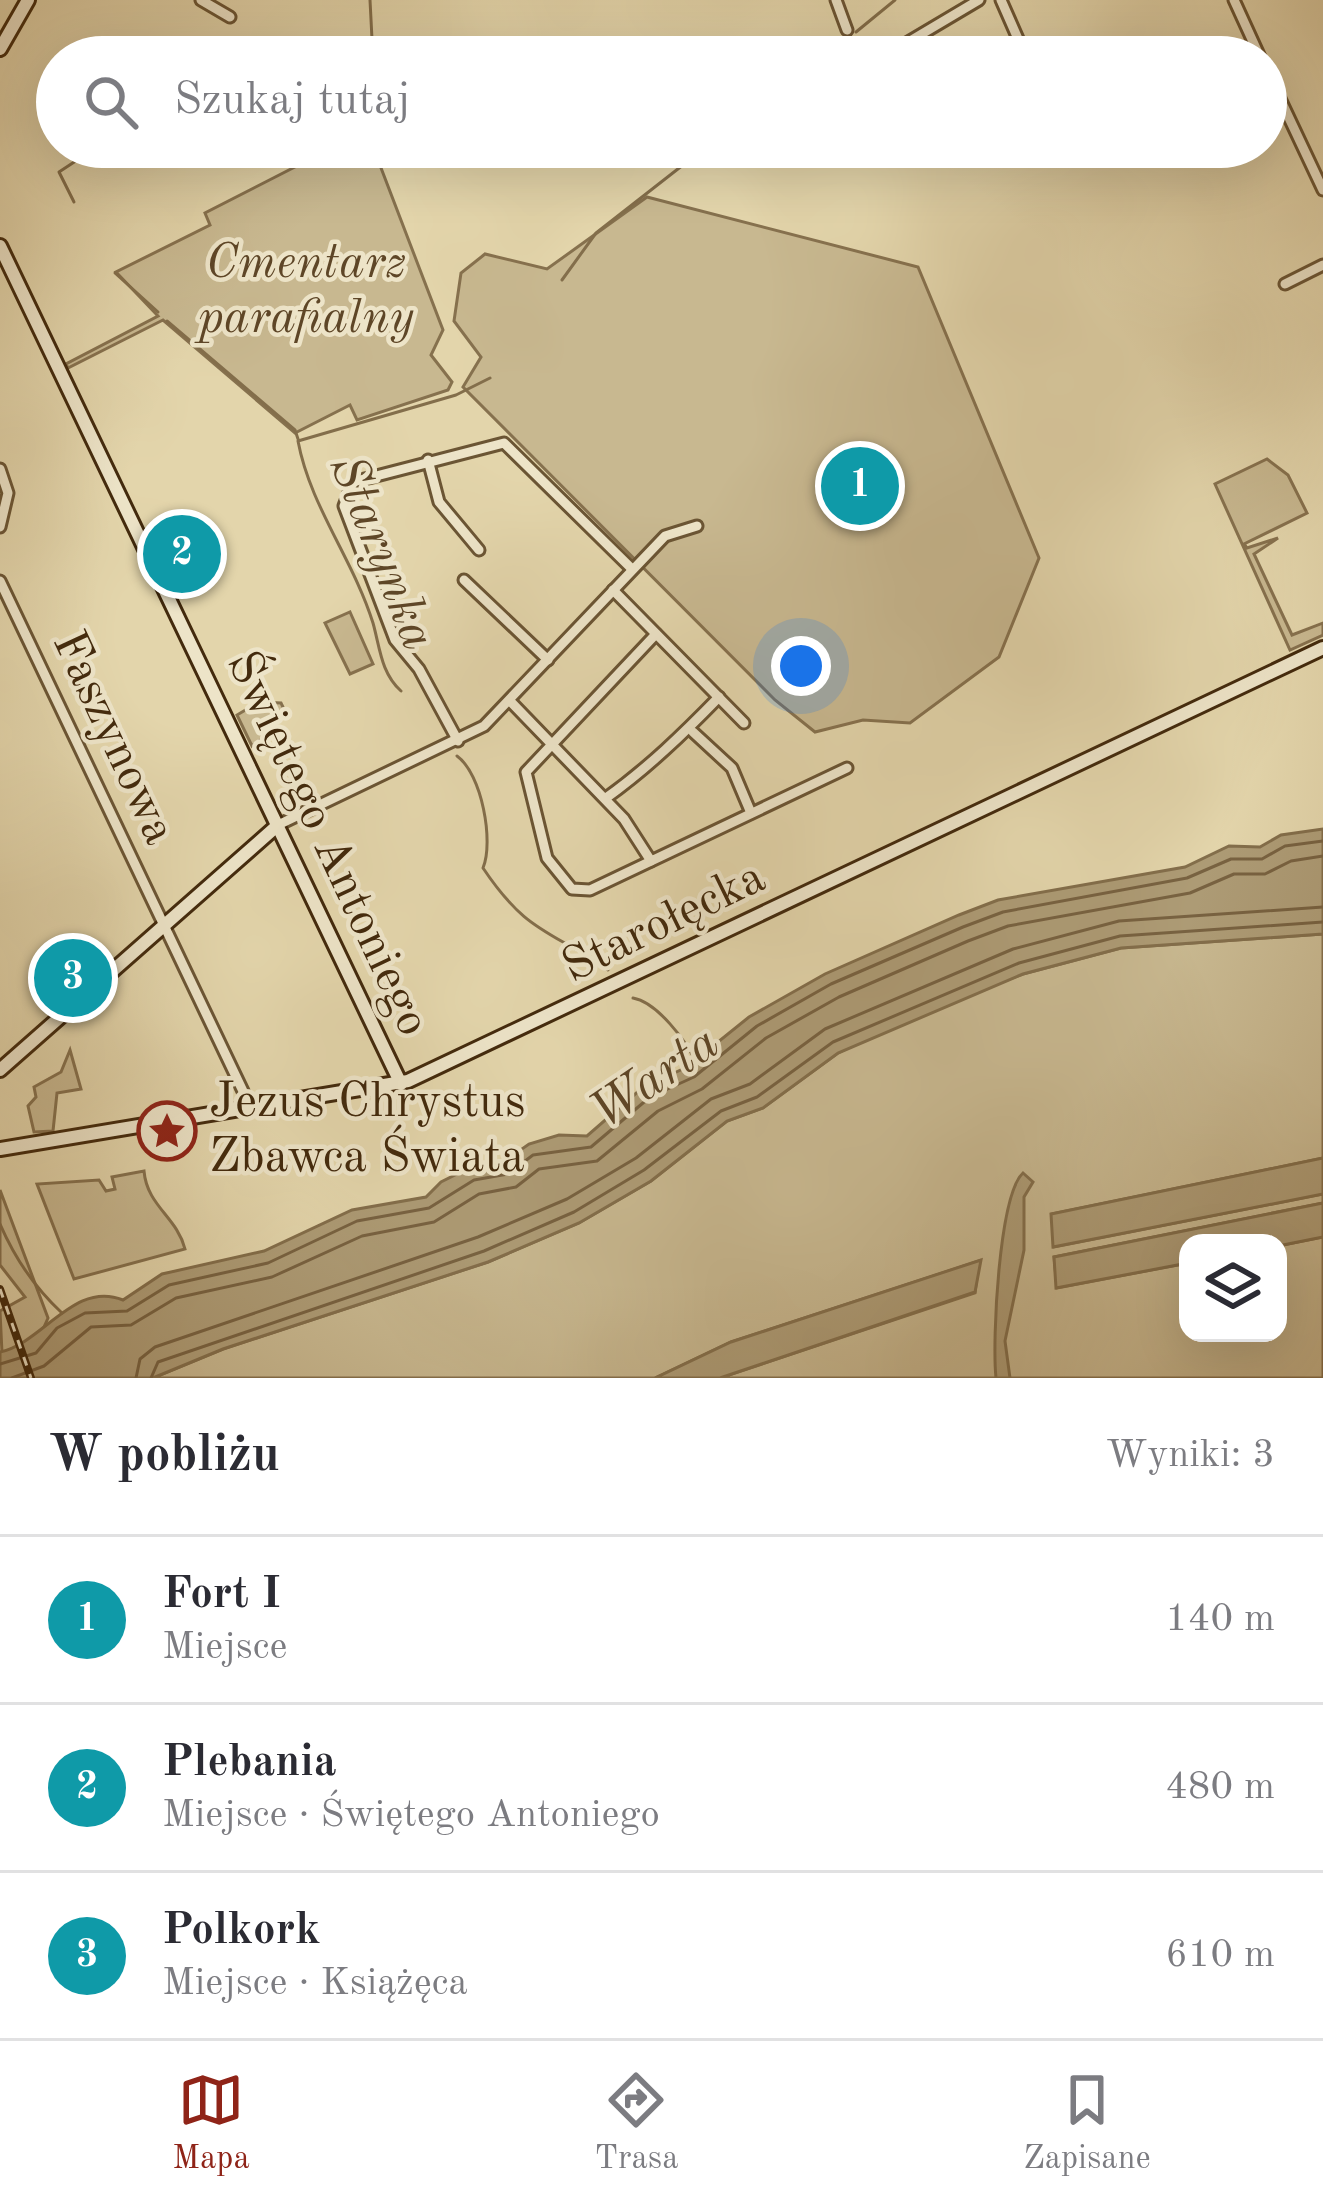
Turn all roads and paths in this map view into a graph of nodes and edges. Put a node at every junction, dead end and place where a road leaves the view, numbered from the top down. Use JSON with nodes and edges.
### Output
{"nodes":[{"id":1,"x":28,"y":0,"type":"edge"},
{"id":2,"x":200,"y":0,"type":"edge"},
{"id":3,"x":836,"y":0,"type":"edge"},
{"id":4,"x":979,"y":0,"type":"edge"},
{"id":5,"x":1000,"y":0,"type":"edge"},
{"id":6,"x":1234,"y":0,"type":"edge"},
{"id":7,"x":230,"y":16,"type":"dead end"},
{"id":8,"x":847,"y":30,"type":"dead end"},
{"id":9,"x":918,"y":36,"type":"edge"},
{"id":10,"x":1016,"y":36,"type":"edge"},
{"id":11,"x":1250,"y":36,"type":"edge"},
{"id":12,"x":0,"y":50,"type":"edge"},
{"id":13,"x":1287,"y":114,"type":"edge"},
{"id":14,"x":1323,"y":190,"type":"edge"},
{"id":15,"x":0,"y":246,"type":"edge"},
{"id":16,"x":1323,"y":265,"type":"edge"},
{"id":17,"x":1285,"y":284,"type":"dead end"},
{"id":18,"x":428,"y":460,"type":"junction"},
{"id":19,"x":0,"y":469,"type":"edge"},
{"id":20,"x":698,"y":526,"type":"dead end"},
{"id":21,"x":0,"y":527,"type":"edge"},
{"id":22,"x":479,"y":550,"type":"dead end"},
{"id":23,"x":632,"y":569,"type":"junction"},
{"id":24,"x":0,"y":580,"type":"edge"},
{"id":25,"x":464,"y":580,"type":"dead end"},
{"id":26,"x":613,"y":590,"type":"junction"},
{"id":27,"x":656,"y":634,"type":"junction"},
{"id":28,"x":1323,"y":648,"type":"edge"},
{"id":29,"x":548,"y":660,"type":"junction"},
{"id":30,"x":719,"y":698,"type":"junction"},
{"id":31,"x":510,"y":701,"type":"junction"},
{"id":32,"x":744,"y":723,"type":"dead end"},
{"id":33,"x":693,"y":732,"type":"junction"},
{"id":34,"x":458,"y":741,"type":"junction"},
{"id":35,"x":553,"y":743,"type":"junction"},
{"id":36,"x":847,"y":768,"type":"dead end"},
{"id":37,"x":605,"y":798,"type":"junction"},
{"id":38,"x":751,"y":813,"type":"junction"},
{"id":39,"x":279,"y":828,"type":"junction"},
{"id":40,"x":651,"y":861,"type":"junction"},
{"id":41,"x":165,"y":924,"type":"junction"},
{"id":42,"x":0,"y":1070,"type":"edge"},
{"id":43,"x":401,"y":1084,"type":"junction"},
{"id":44,"x":250,"y":1108,"type":"junction"},
{"id":45,"x":0,"y":1149,"type":"edge"}],
"edges":[{"from":1,"to":12,"type":"street"},
{"from":2,"to":7,"type":"street"},
{"from":3,"to":8,"type":"street"},
{"from":4,"to":9,"type":"street"},
{"from":5,"to":10,"type":"street"},
{"from":6,"to":11,"type":"street"},
{"from":13,"to":14,"type":"street"},
{"from":15,"to":39,"type":"street","name":"Świętego Antoniego"},
{"from":16,"to":17,"type":"street"},
{"from":18,"to":22,"type":"street"},
{"from":18,"to":23,"type":"street"},
{"from":18,"to":34,"type":"street"},
{"from":19,"to":21,"type":"street"},
{"from":20,"to":23,"type":"street"},
{"from":23,"to":26,"type":"street"},
{"from":24,"to":41,"type":"street","name":"Faszynowa"},
{"from":25,"to":29,"type":"street"},
{"from":26,"to":27,"type":"street"},
{"from":26,"to":29,"type":"street"},
{"from":27,"to":30,"type":"street"},
{"from":27,"to":35,"type":"street"},
{"from":28,"to":43,"type":"street","name":"Starołęcka"},
{"from":29,"to":31,"type":"street"},
{"from":30,"to":32,"type":"street"},
{"from":30,"to":33,"type":"street"},
{"from":31,"to":34,"type":"street"},
{"from":31,"to":35,"type":"street"},
{"from":33,"to":37,"type":"street"},
{"from":33,"to":38,"type":"street"},
{"from":34,"to":39,"type":"street"},
{"from":35,"to":37,"type":"street"},
{"from":35,"to":40,"type":"street"},
{"from":36,"to":38,"type":"street"},
{"from":37,"to":40,"type":"street"},
{"from":38,"to":40,"type":"street"},
{"from":39,"to":41,"type":"street"},
{"from":39,"to":43,"type":"street","name":"Świętego Antoniego"},
{"from":41,"to":42,"type":"street"},
{"from":41,"to":44,"type":"street","name":"Faszynowa"},
{"from":43,"to":44,"type":"street","name":"Starołęcka"},
{"from":44,"to":45,"type":"street","name":"Starołęcka"}]}
